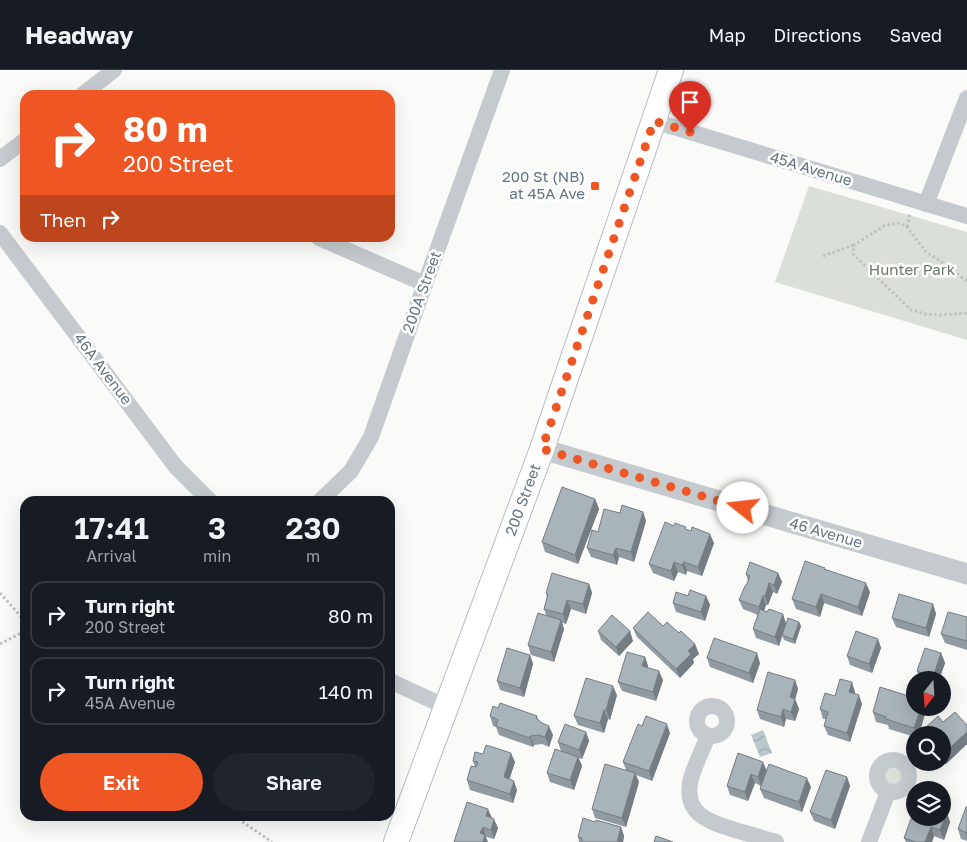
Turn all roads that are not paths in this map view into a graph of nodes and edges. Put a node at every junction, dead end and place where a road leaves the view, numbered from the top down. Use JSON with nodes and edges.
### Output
{"nodes":[{"id":1,"x":114,"y":70,"type":"edge"},
{"id":2,"x":502,"y":70,"type":"edge"},
{"id":3,"x":671,"y":70,"type":"edge"},
{"id":4,"x":88,"y":90,"type":"edge"},
{"id":5,"x":967,"y":98,"type":"edge"},
{"id":6,"x":654,"y":121,"type":"junction"},
{"id":7,"x":20,"y":144,"type":"edge"},
{"id":8,"x":0,"y":160,"type":"edge"},
{"id":9,"x":926,"y":204,"type":"junction"},
{"id":10,"x":967,"y":216,"type":"edge"},
{"id":11,"x":0,"y":233,"type":"edge"},
{"id":12,"x":328,"y":242,"type":"edge"},
{"id":13,"x":425,"y":284,"type":"junction"},
{"id":14,"x":542,"y":449,"type":"junction"},
{"id":15,"x":205,"y":496,"type":"edge"},
{"id":16,"x":325,"y":496,"type":"edge"},
{"id":17,"x":967,"y":574,"type":"edge"},
{"id":18,"x":395,"y":683,"type":"edge"},
{"id":19,"x":446,"y":707,"type":"junction"},
{"id":20,"x":708,"y":736,"type":"dead end"},
{"id":21,"x":888,"y":792,"type":"dead end"},
{"id":22,"x":396,"y":842,"type":"edge"},
{"id":23,"x":776,"y":842,"type":"edge"},
{"id":24,"x":869,"y":842,"type":"edge"}],
"edges":[{"from":1,"to":4,"type":"street"},
{"from":2,"to":13,"type":"street","name":"200A Street"},
{"from":3,"to":6,"type":"main road","name":"200 Street"},
{"from":5,"to":9,"type":"street"},
{"from":6,"to":9,"type":"street","name":"45A Avenue"},
{"from":6,"to":14,"type":"main road","name":"200 Street"},
{"from":7,"to":8,"type":"street"},
{"from":9,"to":10,"type":"street","name":"45A Avenue"},
{"from":11,"to":15,"type":"street","name":"46A Avenue"},
{"from":12,"to":13,"type":"street"},
{"from":13,"to":16,"type":"street","name":"200A Street"},
{"from":14,"to":17,"type":"street","name":"46 Avenue"},
{"from":14,"to":19,"type":"main road","name":"200 Street"},
{"from":18,"to":19,"type":"street"},
{"from":19,"to":22,"type":"main road","name":"200 Street"},
{"from":20,"to":23,"type":"street"},
{"from":21,"to":24,"type":"street"}]}
